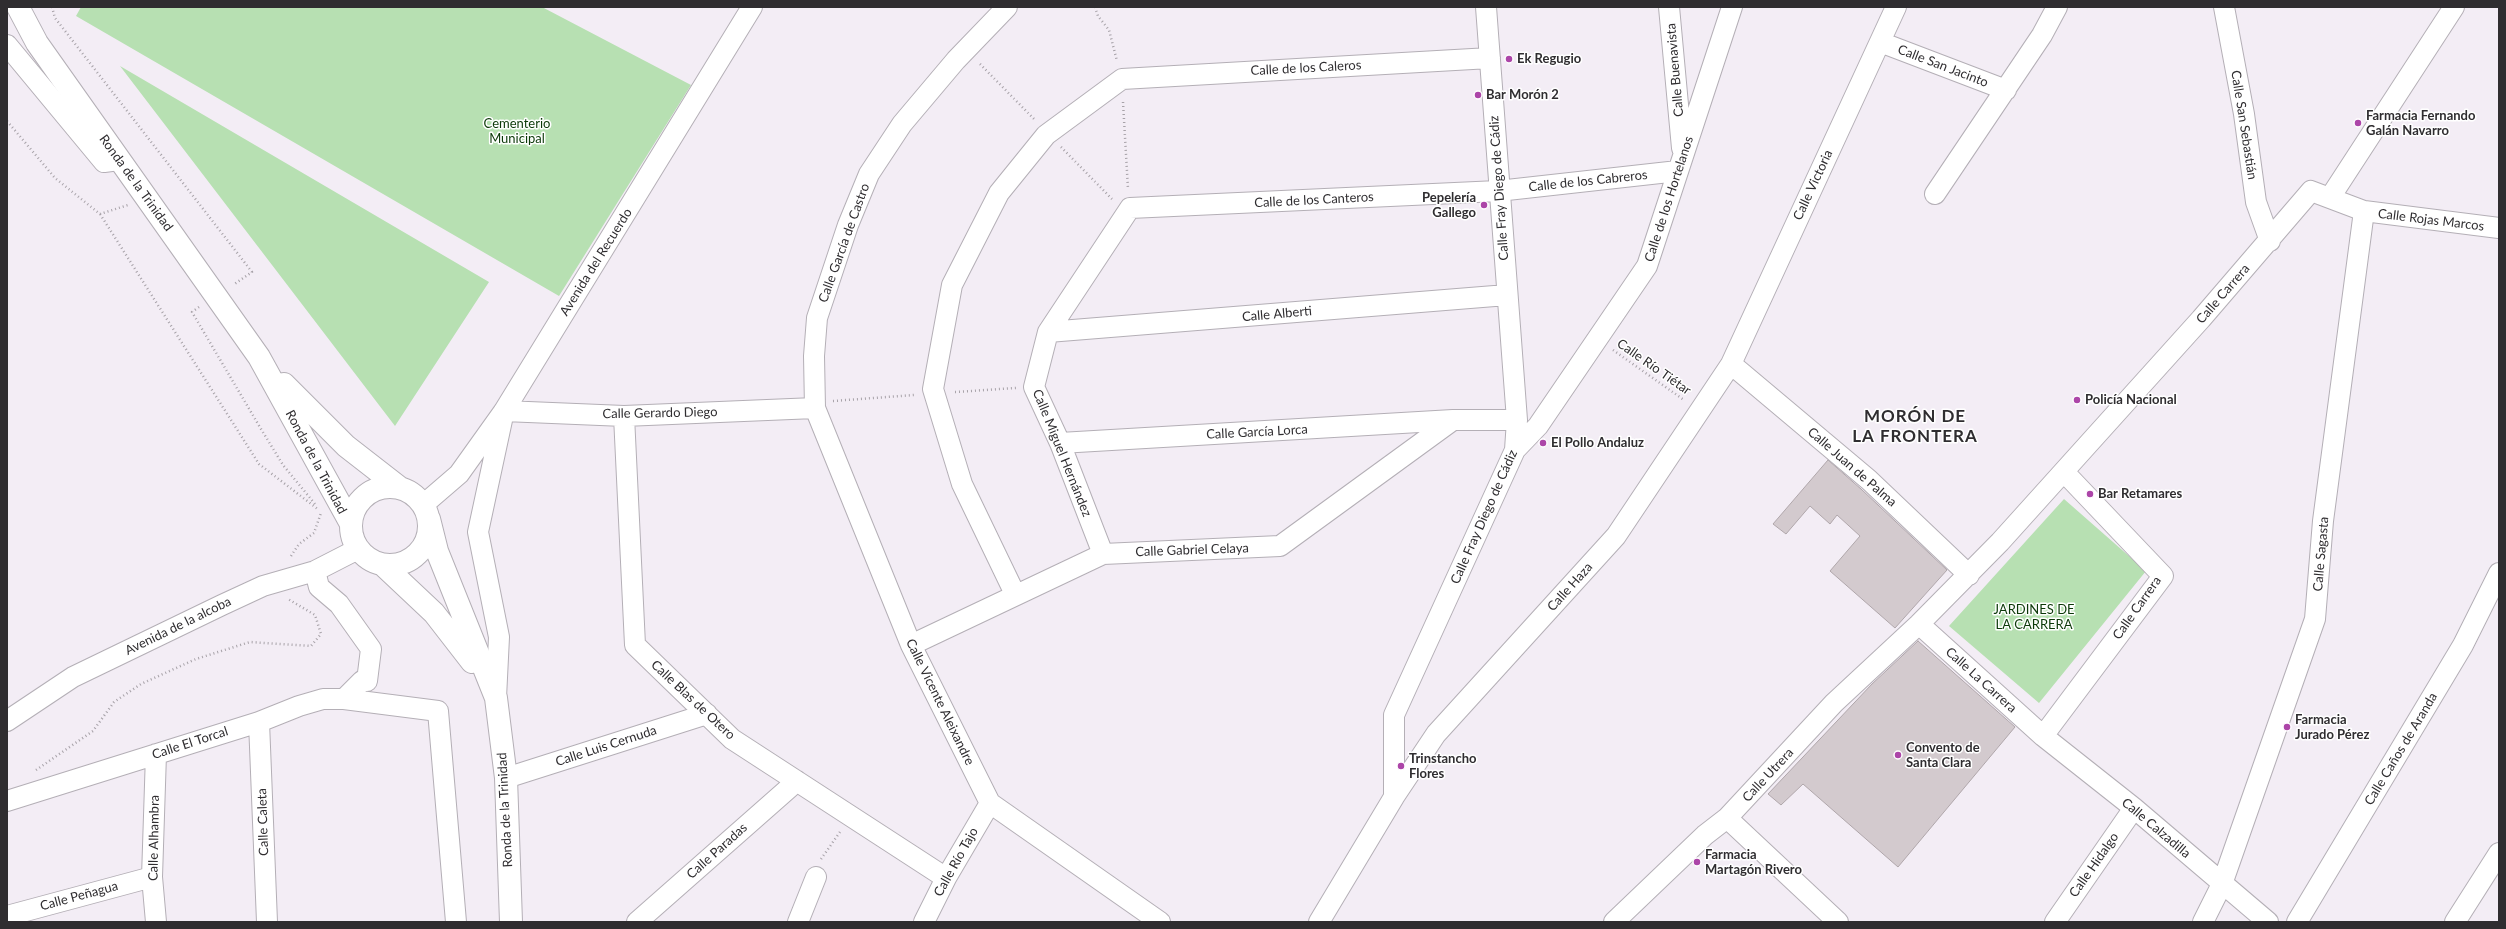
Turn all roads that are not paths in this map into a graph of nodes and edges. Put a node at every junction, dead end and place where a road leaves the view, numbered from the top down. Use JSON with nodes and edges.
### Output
{"nodes":[{"id":1,"x":18,"y":7,"type":"edge"},
{"id":2,"x":752,"y":7,"type":"edge"},
{"id":3,"x":1007,"y":7,"type":"edge"},
{"id":4,"x":1486,"y":7,"type":"edge"},
{"id":5,"x":1669,"y":7,"type":"edge"},
{"id":6,"x":1732,"y":7,"type":"edge"},
{"id":7,"x":1896,"y":7,"type":"edge"},
{"id":8,"x":2057,"y":7,"type":"edge"},
{"id":9,"x":2224,"y":7,"type":"edge"},
{"id":10,"x":2454,"y":7,"type":"edge"},
{"id":11,"x":1880,"y":42,"type":"junction"},
{"id":12,"x":7,"y":45,"type":"edge"},
{"id":13,"x":1490,"y":58,"type":"junction"},
{"id":14,"x":2006,"y":90,"type":"junction"},
{"id":15,"x":119,"y":160,"type":"junction"},
{"id":16,"x":1680,"y":164,"type":"junction"},
{"id":17,"x":1498,"y":192,"type":"junction"},
{"id":18,"x":1935,"y":194,"type":"dead end"},
{"id":19,"x":2331,"y":196,"type":"junction"},
{"id":20,"x":1130,"y":208,"type":"joint"},
{"id":21,"x":2364,"y":211,"type":"junction"},
{"id":22,"x":2499,"y":228,"type":"edge"},
{"id":23,"x":2270,"y":241,"type":"junction"},
{"id":24,"x":1507,"y":296,"type":"junction"},
{"id":25,"x":1048,"y":332,"type":"junction"},
{"id":26,"x":259,"y":357,"type":"junction"},
{"id":27,"x":1731,"y":364,"type":"junction"},
{"id":28,"x":815,"y":408,"type":"junction"},
{"id":29,"x":504,"y":411,"type":"junction"},
{"id":30,"x":624,"y":416,"type":"junction"},
{"id":31,"x":1453,"y":420,"type":"junction"},
{"id":32,"x":1517,"y":420,"type":"junction"},
{"id":33,"x":1060,"y":443,"type":"junction"},
{"id":34,"x":1515,"y":450,"type":"junction"},
{"id":35,"x":2065,"y":472,"type":"junction"},
{"id":36,"x":400,"y":488,"type":"junction"},
{"id":37,"x":426,"y":512,"type":"junction"},
{"id":38,"x":349,"y":522,"type":"junction"},
{"id":39,"x":358,"y":549,"type":"junction"},
{"id":40,"x":1103,"y":554,"type":"junction"},
{"id":41,"x":383,"y":565,"type":"junction"},
{"id":42,"x":315,"y":571,"type":"junction"},
{"id":43,"x":2499,"y":573,"type":"edge"},
{"id":44,"x":1969,"y":575,"type":"junction"},
{"id":45,"x":1015,"y":594,"type":"junction"},
{"id":46,"x":1919,"y":624,"type":"junction"},
{"id":47,"x":911,"y":645,"type":"junction"},
{"id":48,"x":496,"y":698,"type":"junction"},
{"id":49,"x":344,"y":699,"type":"junction"},
{"id":50,"x":707,"y":714,"type":"junction"},
{"id":51,"x":7,"y":721,"type":"edge"},
{"id":52,"x":259,"y":722,"type":"junction"},
{"id":53,"x":2043,"y":736,"type":"junction"},
{"id":54,"x":156,"y":754,"type":"junction"},
{"id":55,"x":506,"y":778,"type":"junction"},
{"id":56,"x":797,"y":780,"type":"junction"},
{"id":57,"x":1394,"y":797,"type":"junction"},
{"id":58,"x":7,"y":801,"type":"edge"},
{"id":59,"x":990,"y":803,"type":"junction"},
{"id":60,"x":2134,"y":808,"type":"junction"},
{"id":61,"x":1727,"y":818,"type":"junction"},
{"id":62,"x":2499,"y":853,"type":"edge"},
{"id":63,"x":152,"y":877,"type":"junction"},
{"id":64,"x":816,"y":877,"type":"road end"},
{"id":65,"x":946,"y":878,"type":"junction"},
{"id":66,"x":2222,"y":884,"type":"junction"},
{"id":67,"x":7,"y":916,"type":"edge"},
{"id":68,"x":156,"y":922,"type":"edge"},
{"id":69,"x":267,"y":922,"type":"edge"},
{"id":70,"x":456,"y":922,"type":"edge"},
{"id":71,"x":511,"y":922,"type":"edge"},
{"id":72,"x":637,"y":922,"type":"edge"},
{"id":73,"x":798,"y":922,"type":"edge"},
{"id":74,"x":924,"y":922,"type":"edge"},
{"id":75,"x":1160,"y":922,"type":"edge"},
{"id":76,"x":1318,"y":922,"type":"edge"},
{"id":77,"x":1614,"y":922,"type":"edge"},
{"id":78,"x":1838,"y":922,"type":"edge"},
{"id":79,"x":2055,"y":922,"type":"edge"},
{"id":80,"x":2203,"y":922,"type":"edge"},
{"id":81,"x":2268,"y":922,"type":"edge"},
{"id":82,"x":2297,"y":922,"type":"edge"},
{"id":83,"x":2455,"y":922,"type":"edge"}],
"edges":[{"from":1,"to":15,"type":"main road","name":"Ronda de la Trinidad"},
{"from":2,"to":29,"type":"street","name":"Avenida del Recuerdo"},
{"from":3,"to":28,"type":"street","name":"Calle García de Castro"},
{"from":4,"to":13,"type":"street","name":"Calle Fray Diego de Cádiz"},
{"from":5,"to":16,"type":"street","name":"Calle Buenavista"},
{"from":6,"to":16,"type":"street","name":"Calle de los Hortelanos"},
{"from":7,"to":11,"type":"street","name":"Calle Victoria"},
{"from":8,"to":14,"type":"street","name":"Calle San Jacinto"},
{"from":9,"to":23,"type":"street","name":"Calle San Sebastián"},
{"from":10,"to":19,"type":"street"},
{"from":11,"to":14,"type":"street","name":"Calle San Jacinto"},
{"from":11,"to":27,"type":"street","name":"Calle Victoria"},
{"from":12,"to":15,"type":"street"},
{"from":13,"to":17,"type":"street","name":"Calle Fray Diego de Cádiz"},
{"from":13,"to":45,"type":"street","name":"Calle de los Caleros"},
{"from":14,"to":18,"type":"street","name":"Calle San Jacinto"},
{"from":15,"to":26,"type":"main road","name":"Ronda de la Trinidad"},
{"from":16,"to":17,"type":"street","name":"Calle de los Cabreros"},
{"from":16,"to":34,"type":"street","name":"Calle de los Hortelanos"},
{"from":17,"to":20,"type":"street","name":"Calle de los Canteros"},
{"from":17,"to":24,"type":"street","name":"Calle Fray Diego de Cádiz"},
{"from":19,"to":21,"type":"street","name":"Calle Rojas Marcos"},
{"from":19,"to":23,"type":"street","name":"Calle Carrera"},
{"from":20,"to":25,"type":"street","name":"Calle Miguel Hernández"},
{"from":21,"to":22,"type":"street","name":"Calle Rojas Marcos"},
{"from":21,"to":66,"type":"street","name":"Calle Sagasta"},
{"from":23,"to":35,"type":"street","name":"Calle Carrera"},
{"from":24,"to":25,"type":"street","name":"Calle Alberti"},
{"from":24,"to":32,"type":"street","name":"Calle Fray Diego de Cádiz"},
{"from":25,"to":33,"type":"street","name":"Calle Miguel Hernández"},
{"from":26,"to":36,"type":"main road","name":"Ronda de la Trinidad"},
{"from":26,"to":38,"type":"main road","name":"Ronda de la Trinidad"},
{"from":27,"to":44,"type":"street","name":"Calle Juan de Palma"},
{"from":27,"to":57,"type":"street","name":"Calle Haza"},
{"from":28,"to":30,"type":"street","name":"Calle Gerardo Diego"},
{"from":28,"to":47,"type":"street","name":"Calle Vicente Aleixandre"},
{"from":29,"to":30,"type":"street","name":"Calle Gerardo Diego"},
{"from":29,"to":37,"type":"street","name":"Avenida del Recuerdo"},
{"from":29,"to":48,"type":"street"},
{"from":30,"to":50,"type":"street","name":"Calle Blas de Otero"},
{"from":31,"to":32,"type":"street","name":"Calle García Lorca"},
{"from":31,"to":33,"type":"street","name":"Calle García Lorca"},
{"from":31,"to":40,"type":"street","name":"Calle Gabriel Celaya"},
{"from":32,"to":34,"type":"street","name":"Calle Fray Diego de Cádiz"},
{"from":33,"to":40,"type":"street","name":"Calle Miguel Hernández"},
{"from":34,"to":57,"type":"street","name":"Calle Fray Diego de Cádiz"},
{"from":35,"to":44,"type":"street","name":"Calle Carrera"},
{"from":35,"to":53,"type":"street","name":"Calle Carrera"},
{"from":36,"to":37,"type":"main road"},
{"from":36,"to":38,"type":"main road"},
{"from":37,"to":41,"type":"main road"},
{"from":37,"to":48,"type":"main road","name":"Ronda de la Trinidad"},
{"from":38,"to":39,"type":"main road"},
{"from":39,"to":41,"type":"main road"},
{"from":39,"to":42,"type":"street","name":"Avenida de la alcoba"},
{"from":40,"to":45,"type":"street","name":"Calle Gabriel Celaya"},
{"from":41,"to":48,"type":"main road","name":"Ronda de la Trinidad"},
{"from":42,"to":49,"type":"street"},
{"from":42,"to":51,"type":"street","name":"Avenida de la alcoba"},
{"from":43,"to":82,"type":"street","name":"Calle Caños de Aranda"},
{"from":44,"to":46,"type":"street","name":"Calle Carrera"},
{"from":45,"to":47,"type":"street","name":"Calle Gabriel Celaya"},
{"from":46,"to":53,"type":"street","name":"Calle La Carrera"},
{"from":46,"to":61,"type":"street","name":"Calle Utrera"},
{"from":47,"to":59,"type":"street","name":"Calle Vicente Aleixandre"},
{"from":48,"to":55,"type":"main road","name":"Ronda de la Trinidad"},
{"from":49,"to":52,"type":"street","name":"Calle El Torcal"},
{"from":49,"to":70,"type":"street","name":"Calle El Torcal"},
{"from":50,"to":55,"type":"street","name":"Calle Luis Cernuda"},
{"from":50,"to":56,"type":"street","name":"Calle Blas de Otero"},
{"from":52,"to":54,"type":"street","name":"Calle El Torcal"},
{"from":52,"to":69,"type":"street","name":"Calle Caleta"},
{"from":53,"to":60,"type":"street","name":"Calle Calzadilla"},
{"from":54,"to":58,"type":"street","name":"Calle El Torcal"},
{"from":54,"to":63,"type":"street","name":"Calle Alhambra"},
{"from":55,"to":71,"type":"main road","name":"Ronda de la Trinidad"},
{"from":56,"to":65,"type":"street","name":"Calle Blas de Otero"},
{"from":56,"to":72,"type":"street","name":"Calle Paradas"},
{"from":57,"to":76,"type":"street"},
{"from":59,"to":65,"type":"street","name":"Calle Río Tajo"},
{"from":59,"to":75,"type":"street","name":"Calle Vicente Aleixandre"},
{"from":60,"to":66,"type":"street","name":"Calle Calzadilla"},
{"from":60,"to":79,"type":"street","name":"Calle Hidalgo"},
{"from":61,"to":77,"type":"street","name":"Calle Utrera"},
{"from":61,"to":78,"type":"street"},
{"from":62,"to":83,"type":"street"},
{"from":63,"to":67,"type":"street","name":"Calle Peñagua"},
{"from":63,"to":68,"type":"street","name":"Calle Alhambra"},
{"from":64,"to":73,"type":"street"},
{"from":65,"to":74,"type":"street","name":"Calle Río Tajo"},
{"from":66,"to":80,"type":"street","name":"Calle Sagasta"},
{"from":66,"to":81,"type":"street","name":"Calle Calzadilla"}]}
